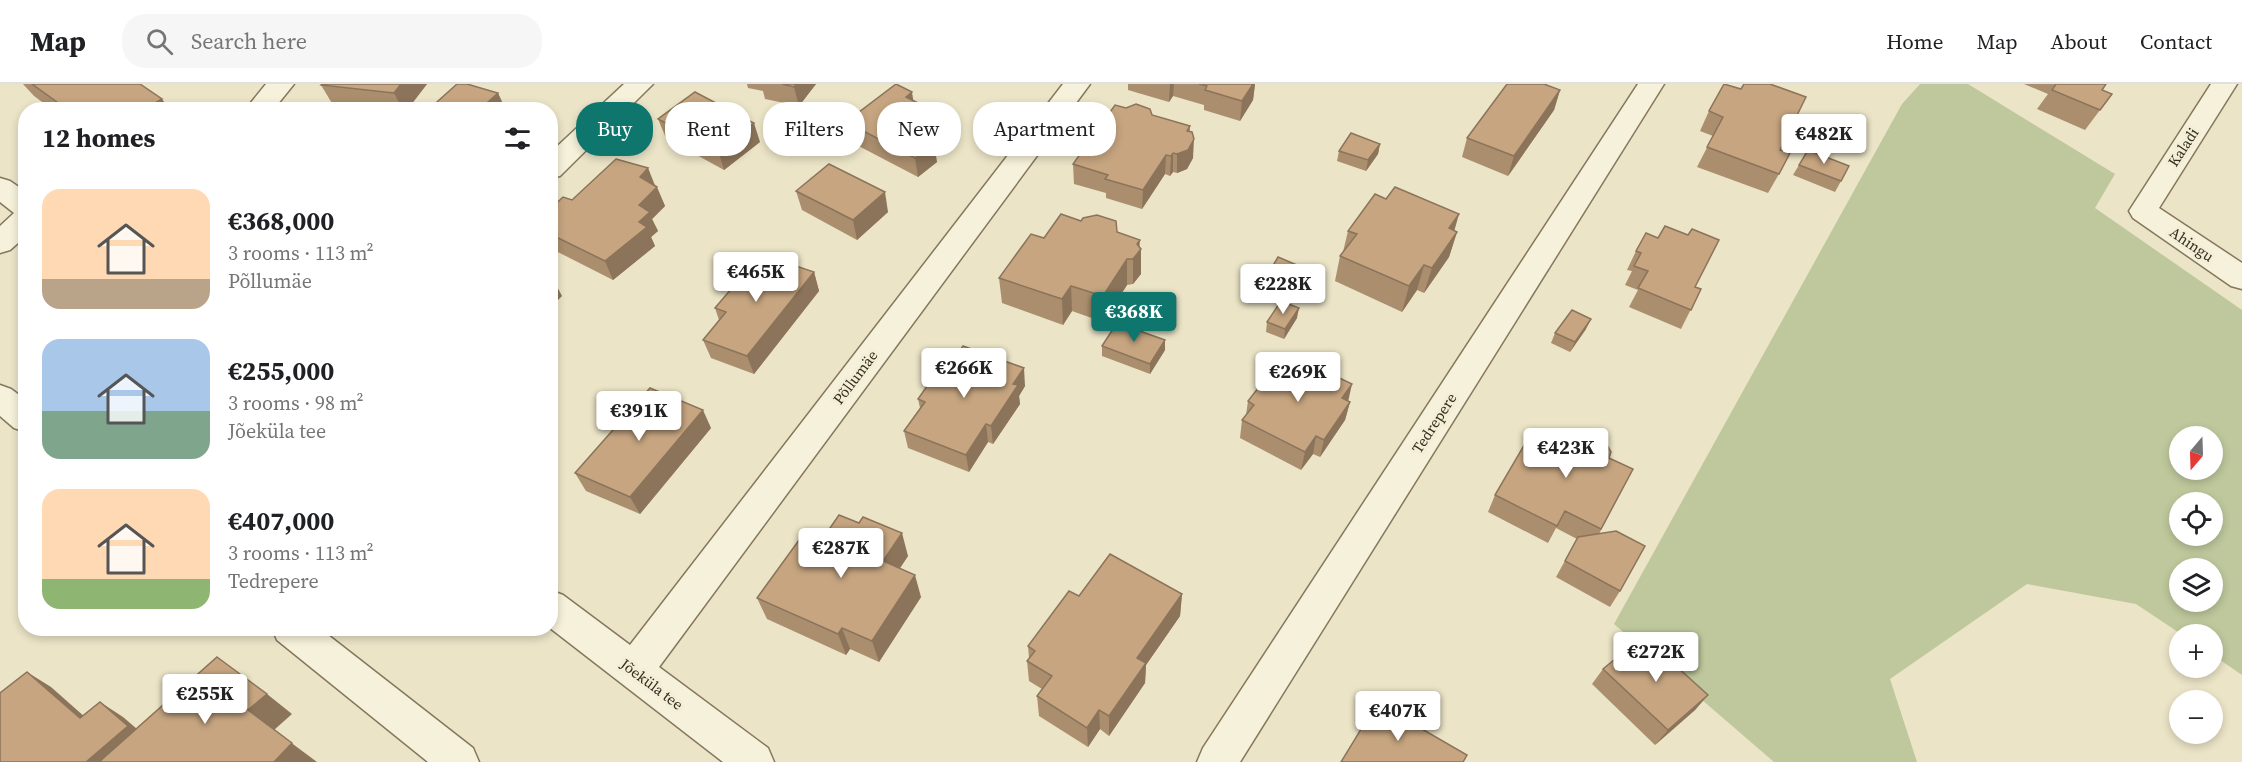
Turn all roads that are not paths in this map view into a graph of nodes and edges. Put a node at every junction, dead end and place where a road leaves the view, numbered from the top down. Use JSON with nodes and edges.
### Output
{"nodes":[{"id":1,"x":281,"y":84,"type":"edge"},
{"id":2,"x":640,"y":84,"type":"edge"},
{"id":3,"x":1077,"y":84,"type":"edge"},
{"id":4,"x":1651,"y":84,"type":"edge"},
{"id":5,"x":2224,"y":84,"type":"edge"},
{"id":6,"x":265,"y":102,"type":"edge"},
{"id":7,"x":558,"y":161,"type":"edge"},
{"id":8,"x":0,"y":188,"type":"edge"},
{"id":9,"x":18,"y":201,"type":"edge"},
{"id":10,"x":2143,"y":211,"type":"joint"},
{"id":11,"x":18,"y":226,"type":"edge"},
{"id":12,"x":0,"y":243,"type":"edge"},
{"id":13,"x":2242,"y":278,"type":"edge"},
{"id":14,"x":0,"y":398,"type":"edge"},
{"id":15,"x":18,"y":413,"type":"edge"},
{"id":16,"x":558,"y":612,"type":"edge"},
{"id":17,"x":300,"y":636,"type":"edge"},
{"id":18,"x":634,"y":670,"type":"junction"},
{"id":19,"x":459,"y":762,"type":"edge"},
{"id":20,"x":754,"y":762,"type":"edge"},
{"id":21,"x":1217,"y":762,"type":"edge"}],
"edges":[{"from":1,"to":6,"type":"street"},
{"from":2,"to":7,"type":"street"},
{"from":3,"to":18,"type":"street","name":"Põllumäe"},
{"from":4,"to":21,"type":"street","name":"Tedrepere"},
{"from":5,"to":10,"type":"street","name":"Kaladi"},
{"from":8,"to":9,"type":"street"},
{"from":10,"to":13,"type":"street","name":"Ahingu"},
{"from":11,"to":12,"type":"street"},
{"from":14,"to":15,"type":"street"},
{"from":16,"to":18,"type":"street","name":"Jõeküla tee"},
{"from":17,"to":19,"type":"street"},
{"from":18,"to":20,"type":"street","name":"Jõeküla tee"}]}
